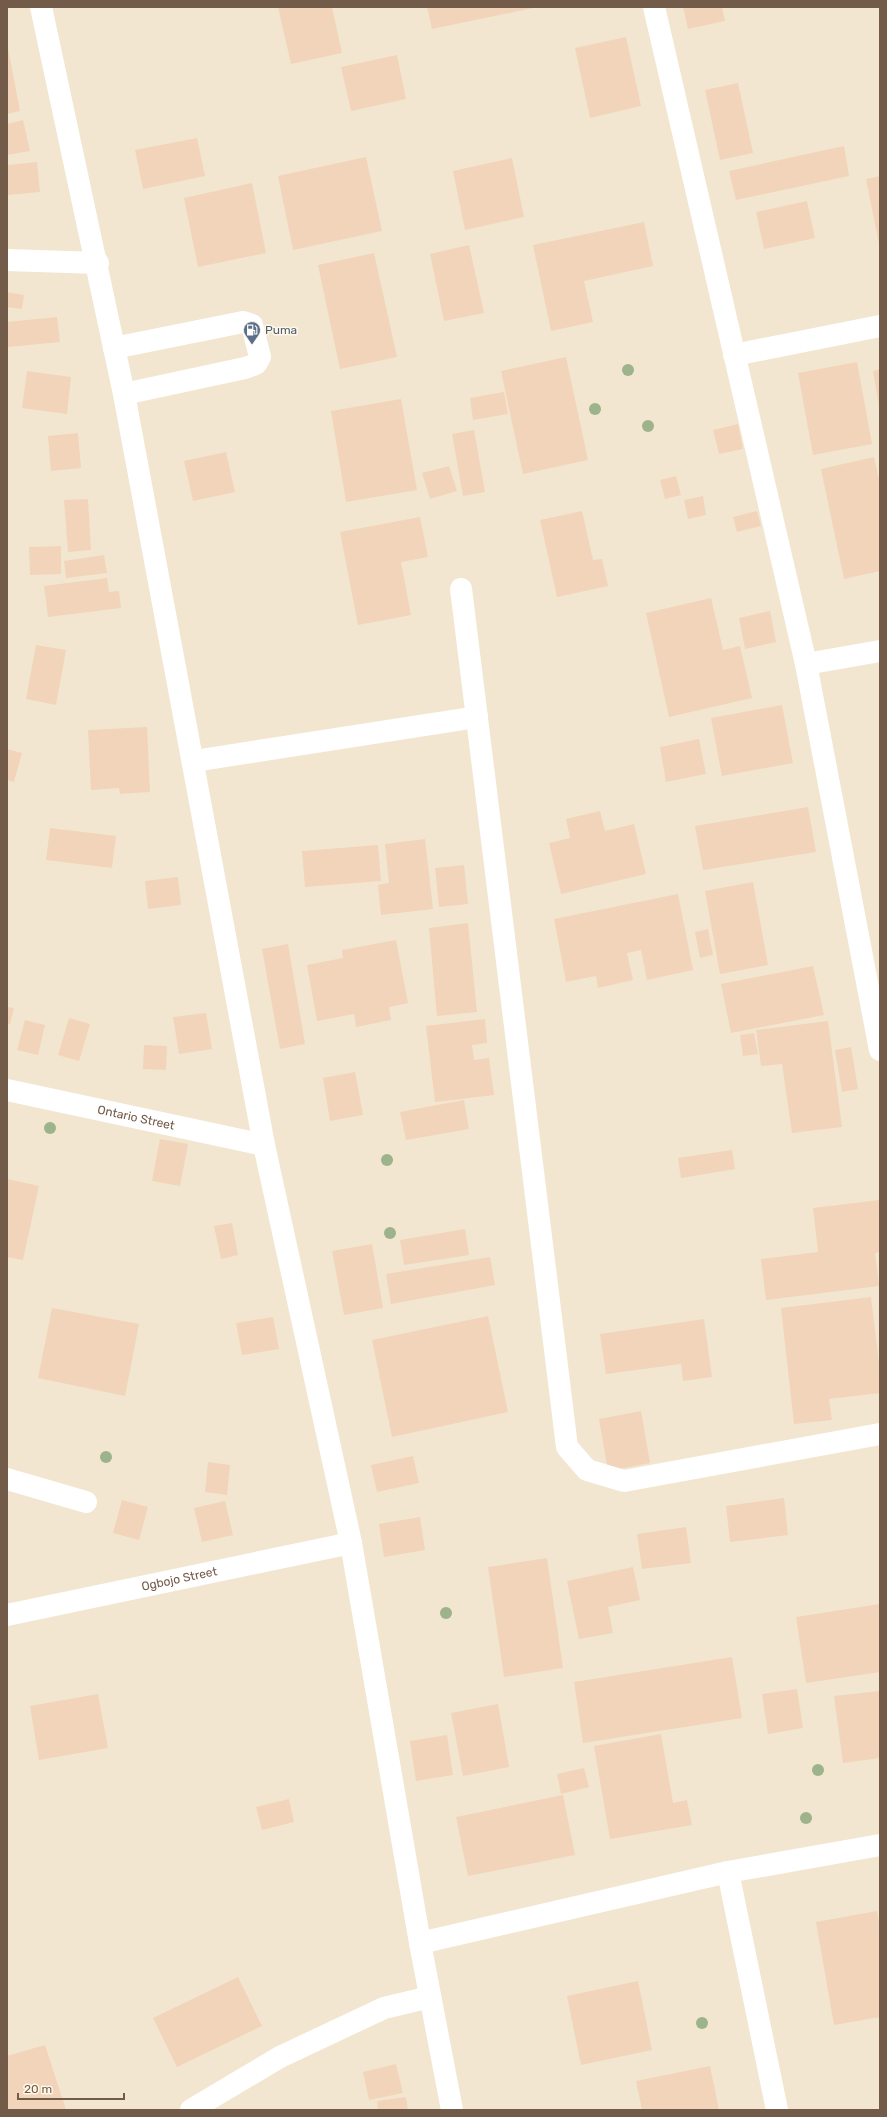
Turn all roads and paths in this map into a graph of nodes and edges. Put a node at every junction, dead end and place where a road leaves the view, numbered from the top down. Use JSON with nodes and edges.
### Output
{"nodes":[{"id":1,"x":41,"y":7,"type":"edge"},
{"id":2,"x":654,"y":7,"type":"edge"},
{"id":3,"x":7,"y":260,"type":"edge"},
{"id":4,"x":98,"y":263,"type":"junction"},
{"id":5,"x":880,"y":326,"type":"edge"},
{"id":6,"x":114,"y":348,"type":"junction"},
{"id":7,"x":734,"y":355,"type":"junction"},
{"id":8,"x":124,"y":394,"type":"junction"},
{"id":9,"x":461,"y":589,"type":"dead end"},
{"id":10,"x":880,"y":651,"type":"edge"},
{"id":11,"x":806,"y":664,"type":"junction"},
{"id":12,"x":477,"y":717,"type":"junction"},
{"id":13,"x":194,"y":761,"type":"junction"},
{"id":14,"x":880,"y":1050,"type":"edge"},
{"id":15,"x":7,"y":1090,"type":"edge"},
{"id":16,"x":264,"y":1144,"type":"junction"},
{"id":17,"x":880,"y":1434,"type":"edge"},
{"id":18,"x":7,"y":1479,"type":"edge"},
{"id":19,"x":86,"y":1502,"type":"dead end"},
{"id":20,"x":351,"y":1543,"type":"junction"},
{"id":21,"x":7,"y":1615,"type":"edge"},
{"id":22,"x":880,"y":1845,"type":"edge"},
{"id":23,"x":728,"y":1872,"type":"junction"},
{"id":24,"x":420,"y":1943,"type":"junction"},
{"id":25,"x":430,"y":1997,"type":"junction"},
{"id":26,"x":191,"y":2110,"type":"edge"},
{"id":27,"x":452,"y":2110,"type":"edge"},
{"id":28,"x":777,"y":2110,"type":"edge"}],
"edges":[{"from":1,"to":4,"type":"street"},
{"from":2,"to":7,"type":"street"},
{"from":3,"to":4,"type":"street"},
{"from":4,"to":6,"type":"street"},
{"from":5,"to":7,"type":"street"},
{"from":6,"to":8,"type":"street"},
{"from":6,"to":8,"type":"street"},
{"from":7,"to":11,"type":"street"},
{"from":8,"to":13,"type":"street"},
{"from":9,"to":12,"type":"street"},
{"from":10,"to":11,"type":"street"},
{"from":11,"to":14,"type":"street"},
{"from":12,"to":13,"type":"street"},
{"from":12,"to":17,"type":"street"},
{"from":13,"to":16,"type":"street"},
{"from":15,"to":16,"type":"street","name":"Ontario Street"},
{"from":16,"to":20,"type":"street"},
{"from":18,"to":19,"type":"street"},
{"from":20,"to":21,"type":"street","name":"Ogbojo Street"},
{"from":20,"to":24,"type":"street"},
{"from":22,"to":23,"type":"street"},
{"from":23,"to":24,"type":"street"},
{"from":23,"to":28,"type":"street"},
{"from":24,"to":25,"type":"street"},
{"from":25,"to":26,"type":"street"},
{"from":25,"to":27,"type":"street"}]}
